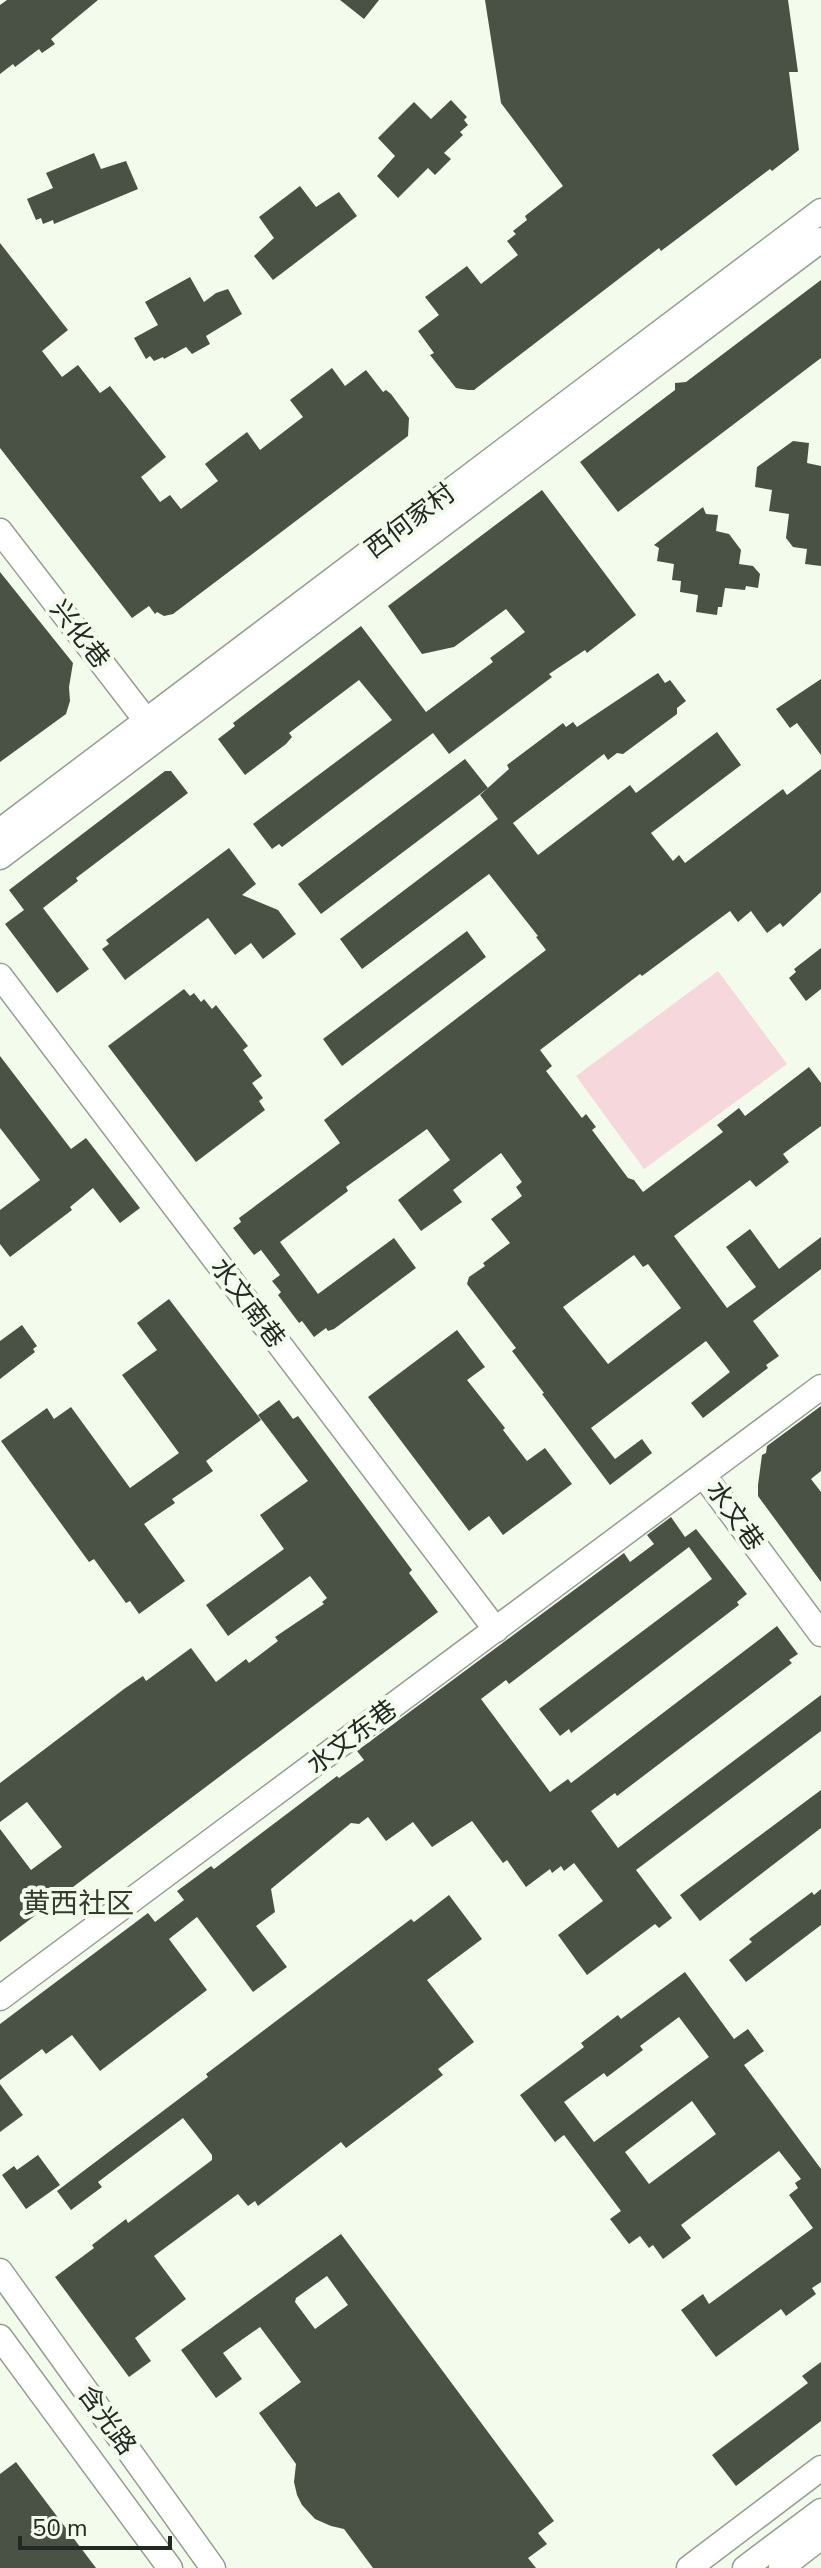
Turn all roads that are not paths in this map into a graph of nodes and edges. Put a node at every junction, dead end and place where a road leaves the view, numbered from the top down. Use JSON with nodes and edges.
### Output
{"nodes":[{"id":1,"x":821,"y":211,"type":"edge"},
{"id":2,"x":821,"y":240,"type":"edge"},
{"id":3,"x":0,"y":531,"type":"edge"},
{"id":4,"x":153,"y":728,"type":"junction"},
{"id":5,"x":0,"y":831,"type":"edge"},
{"id":6,"x":0,"y":857,"type":"edge"},
{"id":7,"x":0,"y":976,"type":"edge"},
{"id":8,"x":821,"y":1387,"type":"edge"},
{"id":9,"x":704,"y":1476,"type":"junction"},
{"id":10,"x":496,"y":1630,"type":"junction"},
{"id":11,"x":821,"y":1634,"type":"edge"},
{"id":12,"x":0,"y":1998,"type":"edge"},
{"id":13,"x":0,"y":2271,"type":"edge"},
{"id":14,"x":0,"y":2337,"type":"edge"},
{"id":15,"x":821,"y":2468,"type":"edge"},
{"id":16,"x":821,"y":2511,"type":"edge"},
{"id":17,"x":821,"y":2537,"type":"edge"},
{"id":18,"x":170,"y":2568,"type":"edge"},
{"id":19,"x":213,"y":2568,"type":"edge"},
{"id":20,"x":689,"y":2568,"type":"edge"},
{"id":21,"x":745,"y":2568,"type":"edge"},
{"id":22,"x":781,"y":2568,"type":"edge"}],
"edges":[{"from":1,"to":4,"type":"street","name":"西何家村"},
{"from":2,"to":4,"type":"street","name":"西何家村"},
{"from":3,"to":4,"type":"street","name":"兴化巷"},
{"from":4,"to":5,"type":"street","name":"西何家村"},
{"from":4,"to":6,"type":"street","name":"西何家村"},
{"from":7,"to":10,"type":"street","name":"水文南巷"},
{"from":8,"to":9,"type":"street","name":"水文巷"},
{"from":9,"to":10,"type":"street","name":"水文东巷"},
{"from":9,"to":11,"type":"street","name":"水文巷"},
{"from":10,"to":12,"type":"street","name":"水文东巷"},
{"from":13,"to":19,"type":"street","name":"含光路"},
{"from":14,"to":18,"type":"street","name":"含光路"},
{"from":15,"to":20,"type":"street"},
{"from":16,"to":21,"type":"street"},
{"from":17,"to":22,"type":"street"}]}
